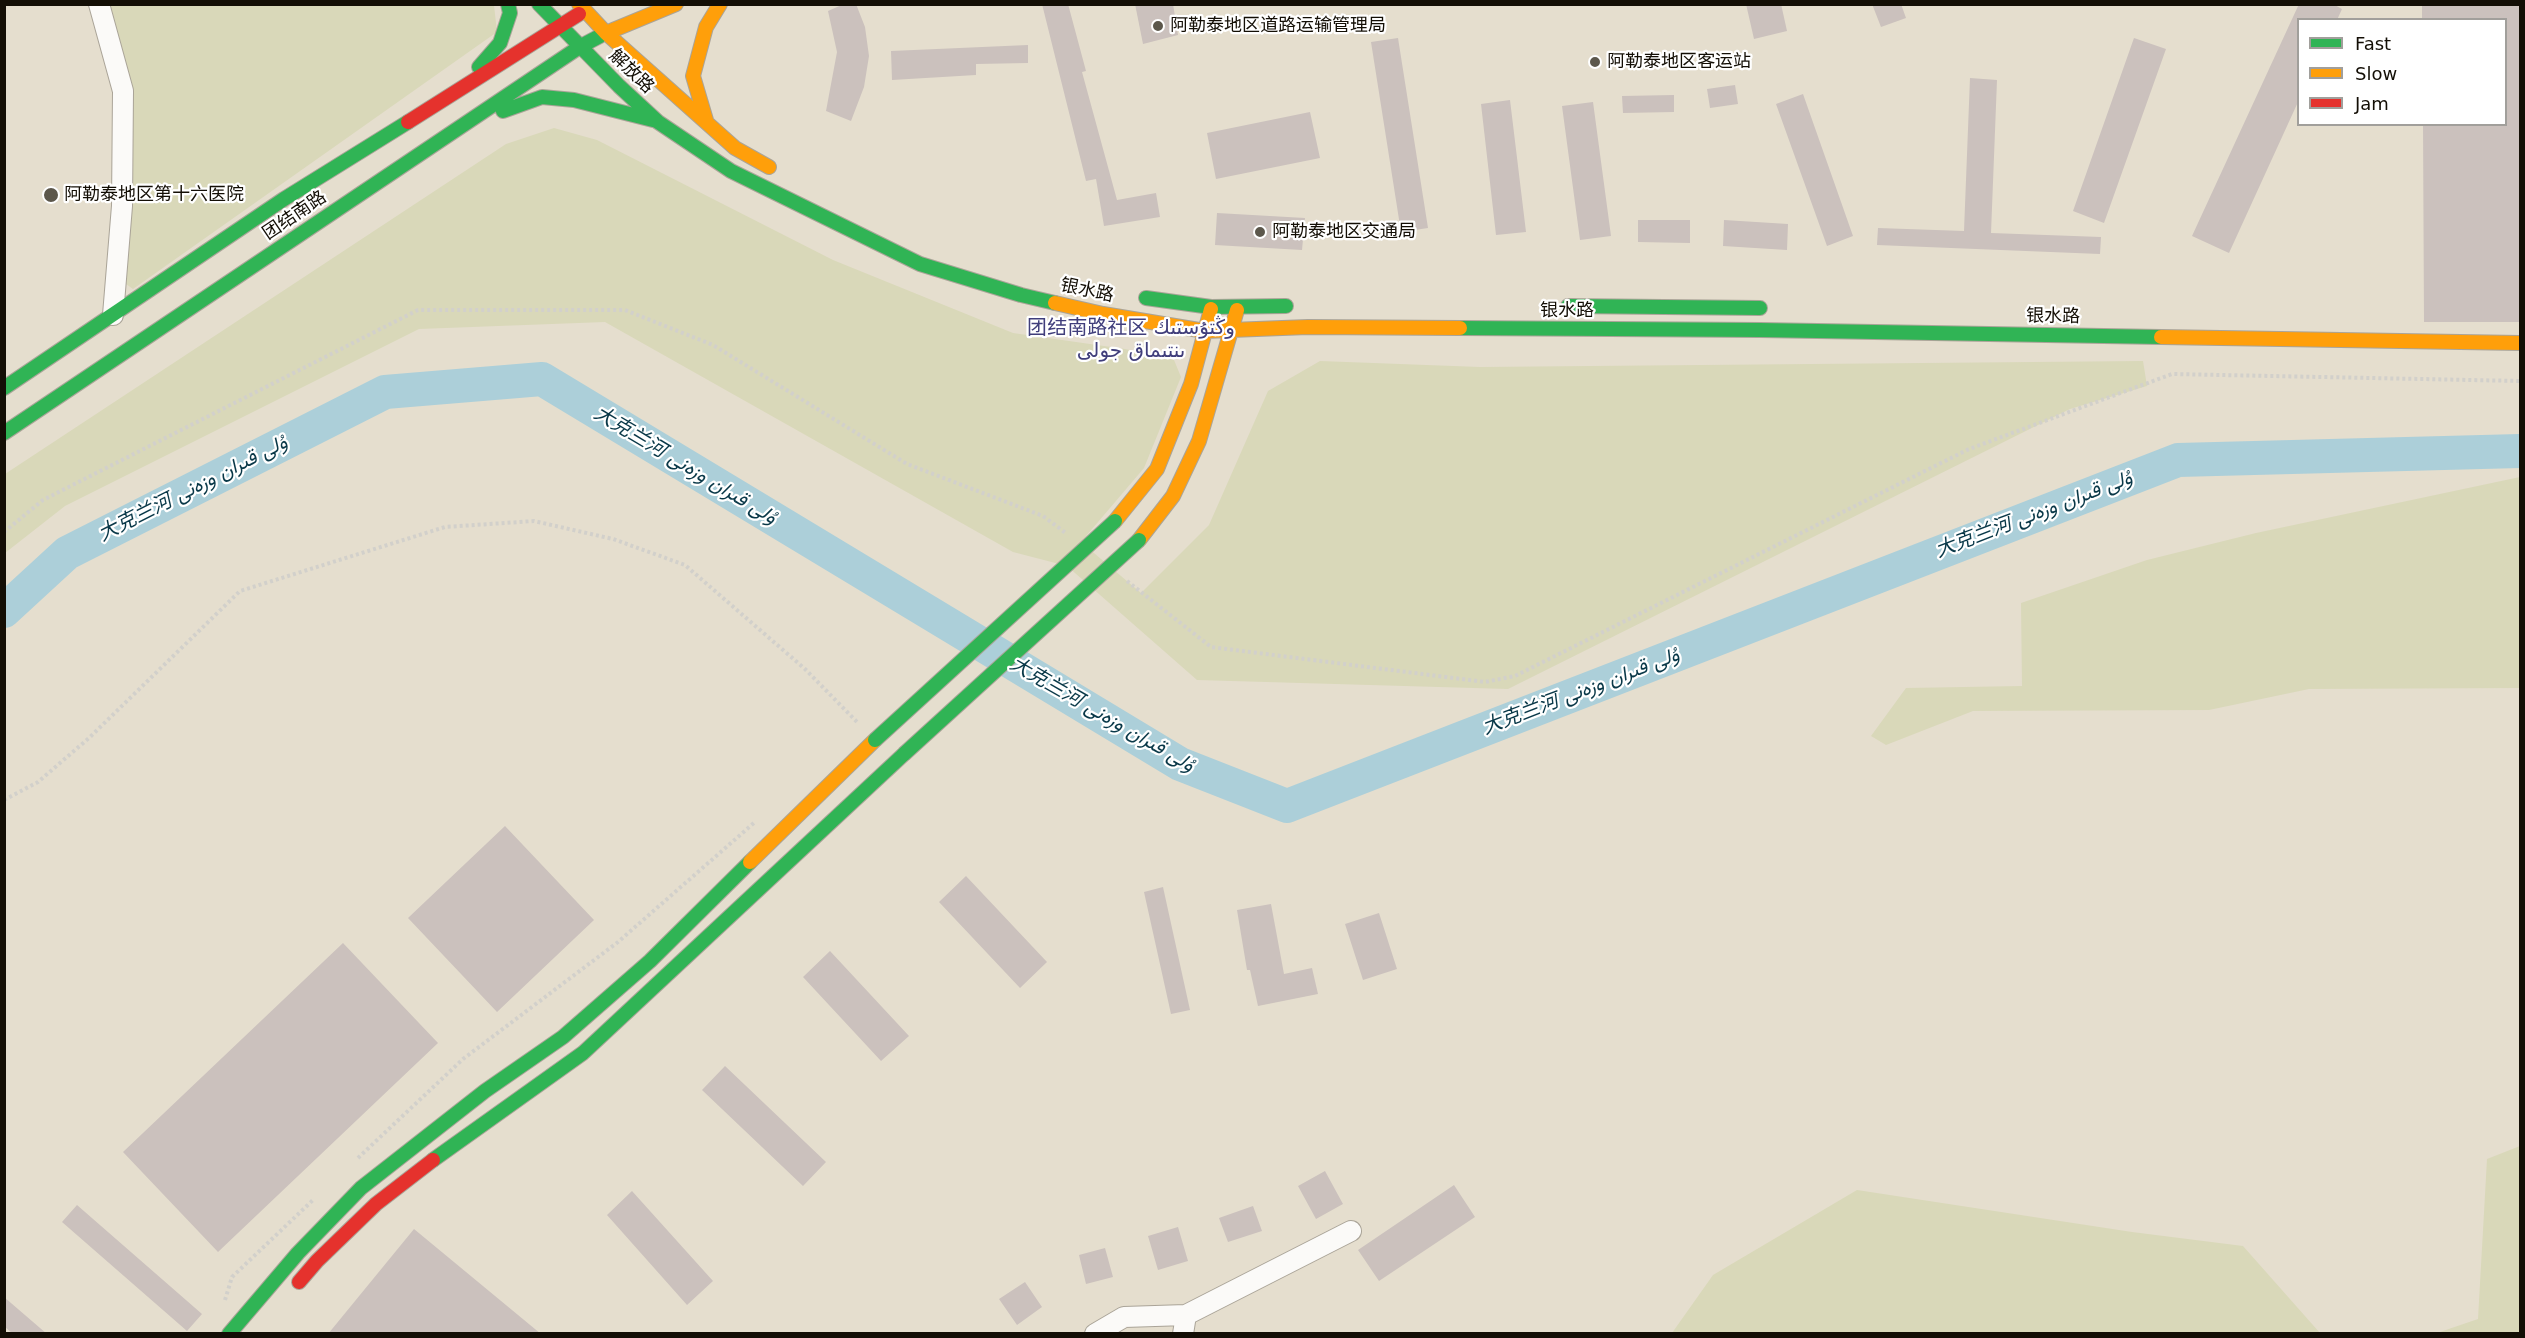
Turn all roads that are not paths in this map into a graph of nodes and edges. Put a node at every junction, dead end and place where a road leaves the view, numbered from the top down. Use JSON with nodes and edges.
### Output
{"nodes":[{"id":1,"x":99,"y":4,"type":"edge"},
{"id":2,"x":507,"y":4,"type":"edge"},
{"id":3,"x":539,"y":4,"type":"edge"},
{"id":4,"x":601,"y":4,"type":"edge"},
{"id":5,"x":676,"y":4,"type":"edge"},
{"id":6,"x":720,"y":4,"type":"edge"},
{"id":7,"x":582,"y":8,"type":"edge"},
{"id":8,"x":560,"y":25,"type":"junction"},
{"id":9,"x":606,"y":33,"type":"junction"},
{"id":10,"x":581,"y":46,"type":"junction"},
{"id":11,"x":463,"y":86,"type":"junction"},
{"id":12,"x":706,"y":120,"type":"junction"},
{"id":13,"x":658,"y":122,"type":"junction"},
{"id":14,"x":464,"y":124,"type":"junction"},
{"id":15,"x":783,"y":175,"type":"dead end"},
{"id":16,"x":1132,"y":296,"type":"dead end"},
{"id":17,"x":1238,"y":306,"type":"junction"},
{"id":18,"x":1296,"y":306,"type":"dead end"},
{"id":19,"x":1554,"y":306,"type":"dead end"},
{"id":20,"x":1211,"y":308,"type":"junction"},
{"id":21,"x":1778,"y":308,"type":"dead end"},
{"id":22,"x":113,"y":315,"type":"junction"},
{"id":23,"x":1231,"y":330,"type":"junction"},
{"id":24,"x":1205,"y":331,"type":"junction"},
{"id":25,"x":2520,"y":343,"type":"edge"},
{"id":26,"x":4,"y":388,"type":"edge"},
{"id":27,"x":4,"y":433,"type":"edge"},
{"id":28,"x":1351,"y":1231,"type":"dead end"},
{"id":29,"x":286,"y":1297,"type":"dead end"},
{"id":30,"x":1185,"y":1324,"type":"edge"},
{"id":31,"x":229,"y":1334,"type":"edge"},
{"id":32,"x":1095,"y":1334,"type":"edge"}],
"edges":[{"from":1,"to":22,"type":"street"},
{"from":2,"to":11,"type":"main road"},
{"from":3,"to":8,"type":"main road","name":"解放路"},
{"from":4,"to":7,"type":"main road","name":"团结南路"},
{"from":5,"to":9,"type":"main road","name":"团结南路"},
{"from":6,"to":12,"type":"main road"},
{"from":7,"to":8,"type":"main road","name":"团结南路"},
{"from":7,"to":9,"type":"main road"},
{"from":8,"to":10,"type":"main road","name":"解放路"},
{"from":8,"to":11,"type":"main road","name":"团结南路"},
{"from":9,"to":10,"type":"main road","name":"团结南路"},
{"from":9,"to":12,"type":"main road"},
{"from":10,"to":13,"type":"main road","name":"解放路"},
{"from":10,"to":14,"type":"main road","name":"团结南路"},
{"from":11,"to":22,"type":"main road","name":"团结南路"},
{"from":12,"to":15,"type":"main road"},
{"from":13,"to":14,"type":"main road"},
{"from":13,"to":24,"type":"main road","name":"银水路"},
{"from":14,"to":27,"type":"main road","name":"团结南路"},
{"from":16,"to":20,"type":"main road","name":"银水路"},
{"from":17,"to":18,"type":"main road","name":"银水路"},
{"from":17,"to":20,"type":"main road","name":"银水路"},
{"from":17,"to":23,"type":"main road"},
{"from":19,"to":21,"type":"main road","name":"银水路"},
{"from":20,"to":24,"type":"main road"},
{"from":22,"to":26,"type":"main road","name":"团结南路"},
{"from":23,"to":24,"type":"main road","name":"银水路"},
{"from":23,"to":25,"type":"main road","name":"银水路"},
{"from":23,"to":29,"type":"main road","bridge":true},
{"from":24,"to":31,"type":"main road","bridge":true},
{"from":28,"to":30,"type":"street"},
{"from":30,"to":32,"type":"street"}]}
